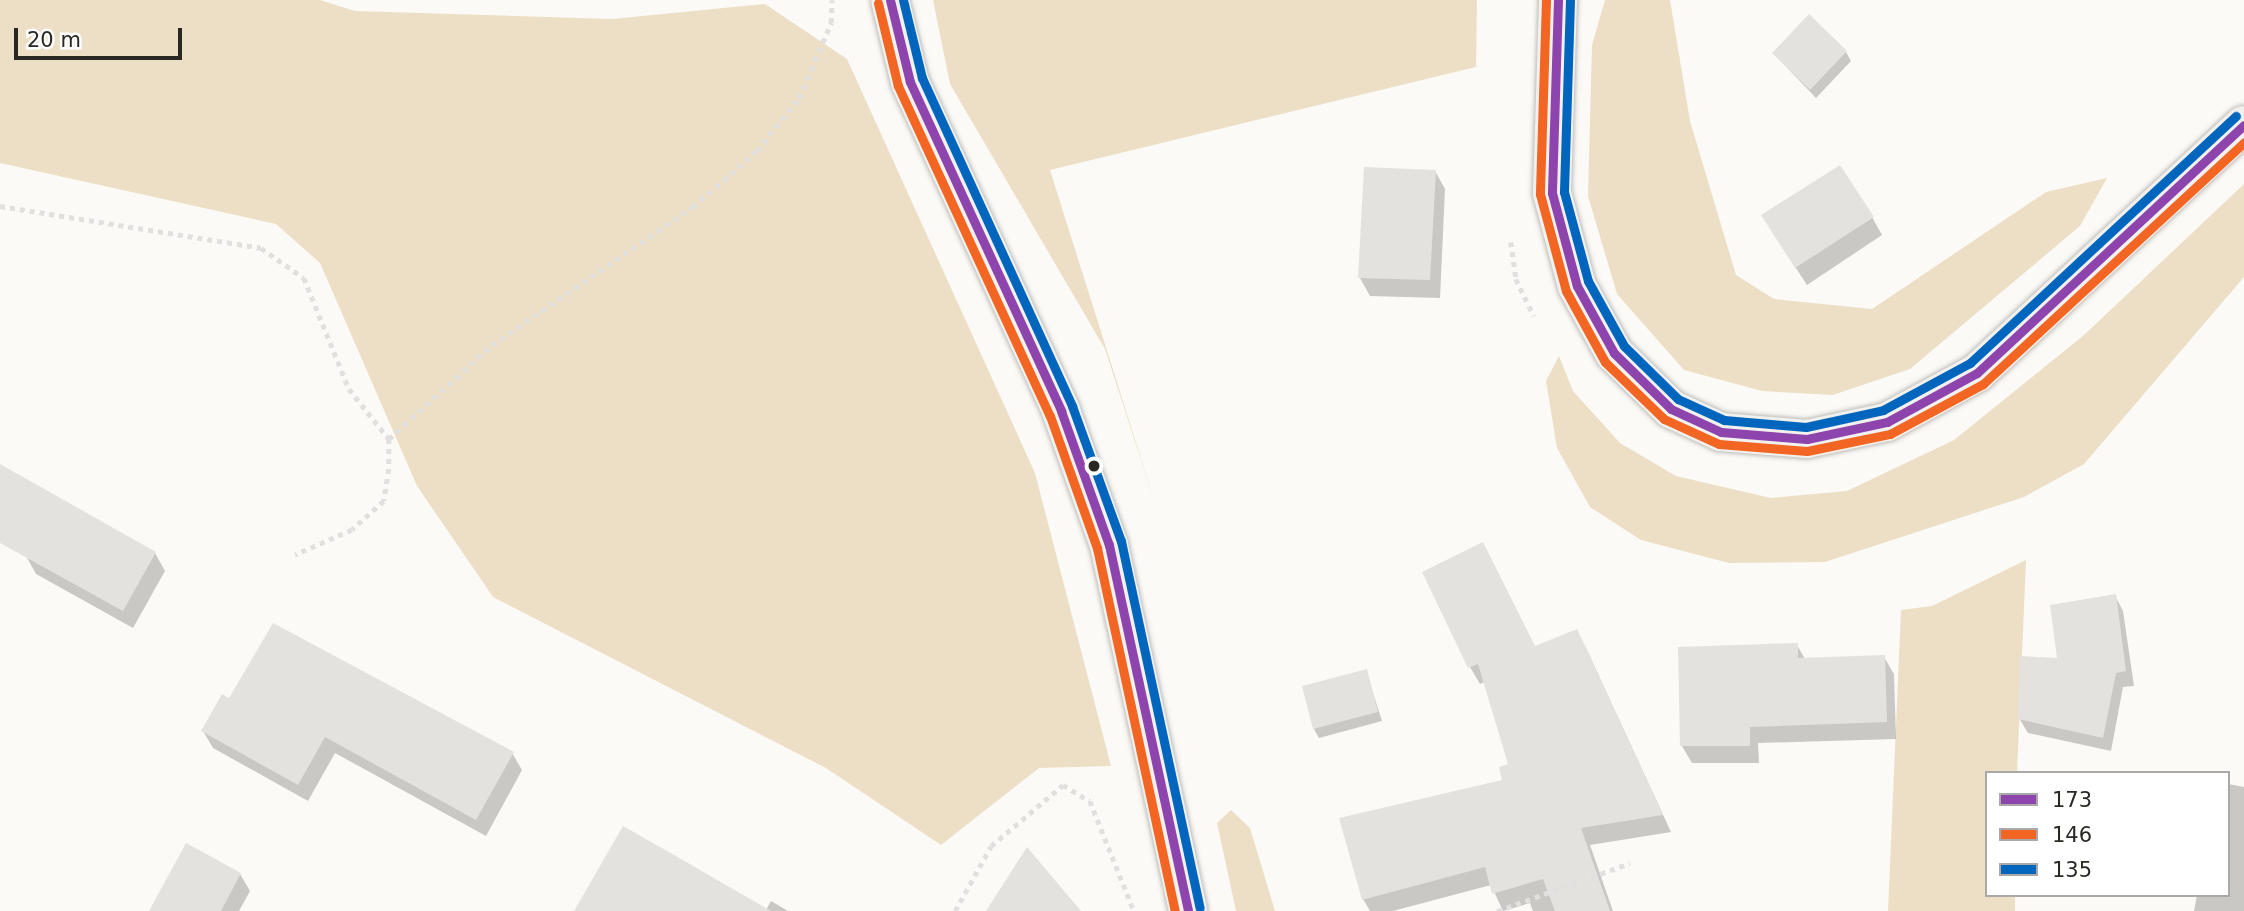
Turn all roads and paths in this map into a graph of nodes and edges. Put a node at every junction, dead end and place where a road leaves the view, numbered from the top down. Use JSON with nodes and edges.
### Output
{"nodes":[{"id":1,"x":832,"y":0,"type":"edge"},
{"id":2,"x":890,"y":0,"type":"edge"},
{"id":3,"x":1558,"y":0,"type":"edge"},
{"id":4,"x":2244,"y":125,"type":"edge"},
{"id":5,"x":0,"y":206,"type":"edge"},
{"id":6,"x":389,"y":439,"type":"junction"},
{"id":7,"x":295,"y":555,"type":"dead end"},
{"id":8,"x":1630,"y":863,"type":"dead end"},
{"id":9,"x":955,"y":911,"type":"edge"},
{"id":10,"x":1134,"y":911,"type":"edge"},
{"id":11,"x":1188,"y":911,"type":"edge"},
{"id":12,"x":1497,"y":911,"type":"edge"}],
"edges":[{"from":1,"to":6,"type":"path"},
{"from":2,"to":11,"type":"street"},
{"from":3,"to":4,"type":"street"},
{"from":5,"to":6,"type":"path"},
{"from":6,"to":7,"type":"path"},
{"from":8,"to":12,"type":"path"},
{"from":9,"to":10,"type":"path"}]}
